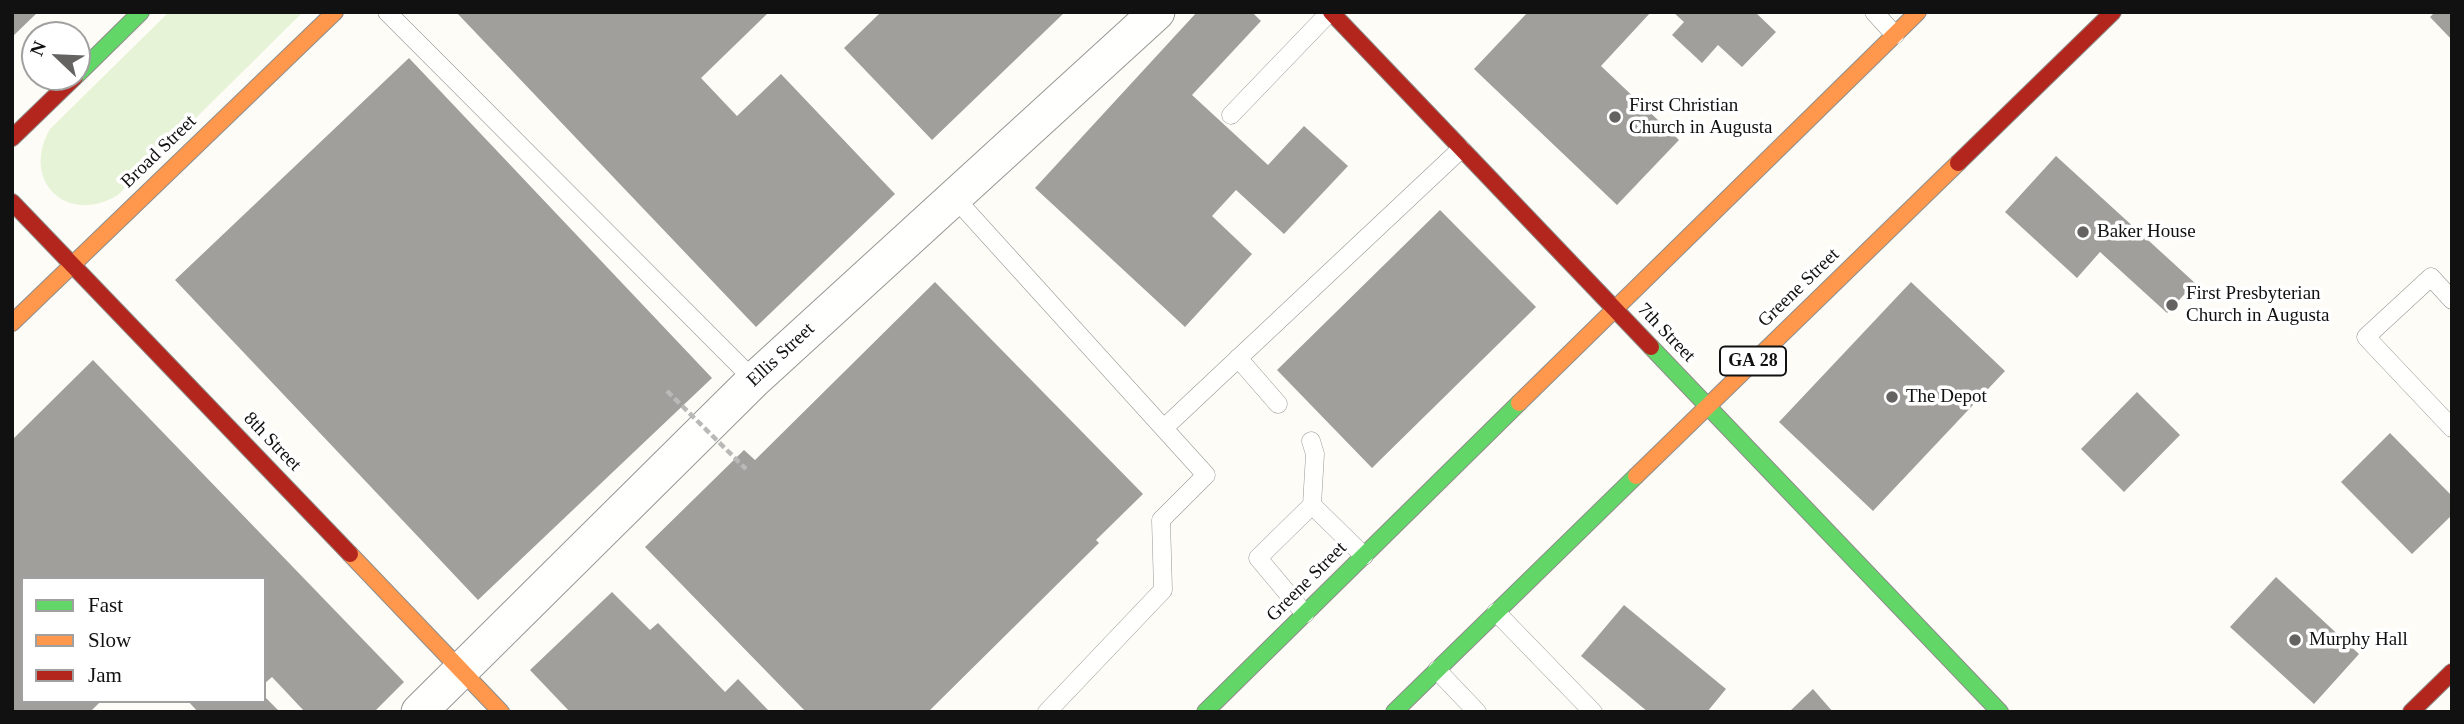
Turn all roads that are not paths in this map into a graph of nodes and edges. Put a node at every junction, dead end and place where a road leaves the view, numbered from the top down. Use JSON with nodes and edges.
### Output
{"nodes":[{"id":1,"x":141,"y":12,"type":"edge"},
{"id":2,"x":335,"y":12,"type":"edge"},
{"id":3,"x":387,"y":12,"type":"edge"},
{"id":4,"x":1157,"y":12,"type":"edge"},
{"id":5,"x":1331,"y":12,"type":"edge"},
{"id":6,"x":1874,"y":12,"type":"edge"},
{"id":7,"x":1918,"y":12,"type":"edge"},
{"id":8,"x":2113,"y":12,"type":"edge"},
{"id":9,"x":1895,"y":35,"type":"junction"},
{"id":10,"x":91,"y":61,"type":"edge"},
{"id":11,"x":61,"y":91,"type":"edge"},
{"id":12,"x":1231,"y":115,"type":"dead end"},
{"id":13,"x":12,"y":138,"type":"edge"},
{"id":14,"x":1461,"y":149,"type":"junction"},
{"id":15,"x":954,"y":197,"type":"junction"},
{"id":16,"x":12,"y":202,"type":"edge"},
{"id":17,"x":72,"y":265,"type":"junction"},
{"id":18,"x":2452,"y":300,"type":"edge"},
{"id":19,"x":1614,"y":310,"type":"junction"},
{"id":20,"x":12,"y":323,"type":"edge"},
{"id":21,"x":1238,"y":358,"type":"junction"},
{"id":22,"x":754,"y":380,"type":"junction"},
{"id":23,"x":1278,"y":404,"type":"dead end"},
{"id":24,"x":1707,"y":406,"type":"junction"},
{"id":25,"x":1164,"y":428,"type":"junction"},
{"id":26,"x":2452,"y":428,"type":"edge"},
{"id":27,"x":1311,"y":441,"type":"dead end"},
{"id":28,"x":1312,"y":505,"type":"junction"},
{"id":29,"x":1363,"y":556,"type":"junction"},
{"id":30,"x":1496,"y":612,"type":"junction"},
{"id":31,"x":1305,"y":614,"type":"junction"},
{"id":32,"x":461,"y":669,"type":"junction"},
{"id":33,"x":1437,"y":670,"type":"junction"},
{"id":34,"x":2452,"y":672,"type":"edge"},
{"id":35,"x":419,"y":712,"type":"edge"},
{"id":36,"x":501,"y":712,"type":"edge"},
{"id":37,"x":1047,"y":712,"type":"edge"},
{"id":38,"x":1205,"y":712,"type":"edge"},
{"id":39,"x":1394,"y":712,"type":"edge"},
{"id":40,"x":1477,"y":712,"type":"edge"},
{"id":41,"x":1593,"y":712,"type":"edge"},
{"id":42,"x":2000,"y":712,"type":"edge"},
{"id":43,"x":2411,"y":712,"type":"edge"}],
"edges":[{"from":1,"to":10,"type":"main road"},
{"from":2,"to":17,"type":"main road","name":"Broad Street"},
{"from":3,"to":22,"type":"lane"},
{"from":4,"to":15,"type":"street","name":"Ellis Street"},
{"from":5,"to":12,"type":"lane"},
{"from":5,"to":14,"type":"main road","name":"7th Street"},
{"from":6,"to":9,"type":"lane"},
{"from":7,"to":9,"type":"main road","name":"Greene Street"},
{"from":8,"to":24,"type":"main road","name":"Greene Street","number":"GA 28"},
{"from":9,"to":19,"type":"main road","name":"Greene Street"},
{"from":11,"to":13,"type":"main road"},
{"from":14,"to":19,"type":"main road","name":"7th Street"},
{"from":14,"to":21,"type":"lane"},
{"from":15,"to":22,"type":"street","name":"Ellis Street"},
{"from":15,"to":25,"type":"lane"},
{"from":16,"to":17,"type":"main road","name":"8th Street"},
{"from":17,"to":20,"type":"main road","name":"Broad Street"},
{"from":17,"to":32,"type":"main road","name":"8th Street"},
{"from":18,"to":26,"type":"lane"},
{"from":19,"to":24,"type":"main road","name":"7th Street"},
{"from":19,"to":29,"type":"main road","name":"Greene Street"},
{"from":21,"to":23,"type":"lane"},
{"from":21,"to":25,"type":"lane"},
{"from":22,"to":32,"type":"street","name":"Ellis Street"},
{"from":24,"to":30,"type":"main road","name":"Greene Street","number":"GA 28"},
{"from":24,"to":42,"type":"main road","name":"7th Street"},
{"from":25,"to":37,"type":"lane"},
{"from":27,"to":28,"type":"lane"},
{"from":28,"to":29,"type":"lane"},
{"from":28,"to":31,"type":"lane"},
{"from":29,"to":31,"type":"main road","name":"Greene Street"},
{"from":30,"to":33,"type":"main road","name":"Greene Street","number":"GA 28"},
{"from":30,"to":41,"type":"lane"},
{"from":31,"to":38,"type":"main road","name":"Greene Street"},
{"from":32,"to":35,"type":"street","name":"Ellis Street"},
{"from":32,"to":36,"type":"main road","name":"8th Street"},
{"from":33,"to":39,"type":"main road","name":"Greene Street","number":"GA 28"},
{"from":33,"to":40,"type":"lane"},
{"from":34,"to":43,"type":"main road"}]}
